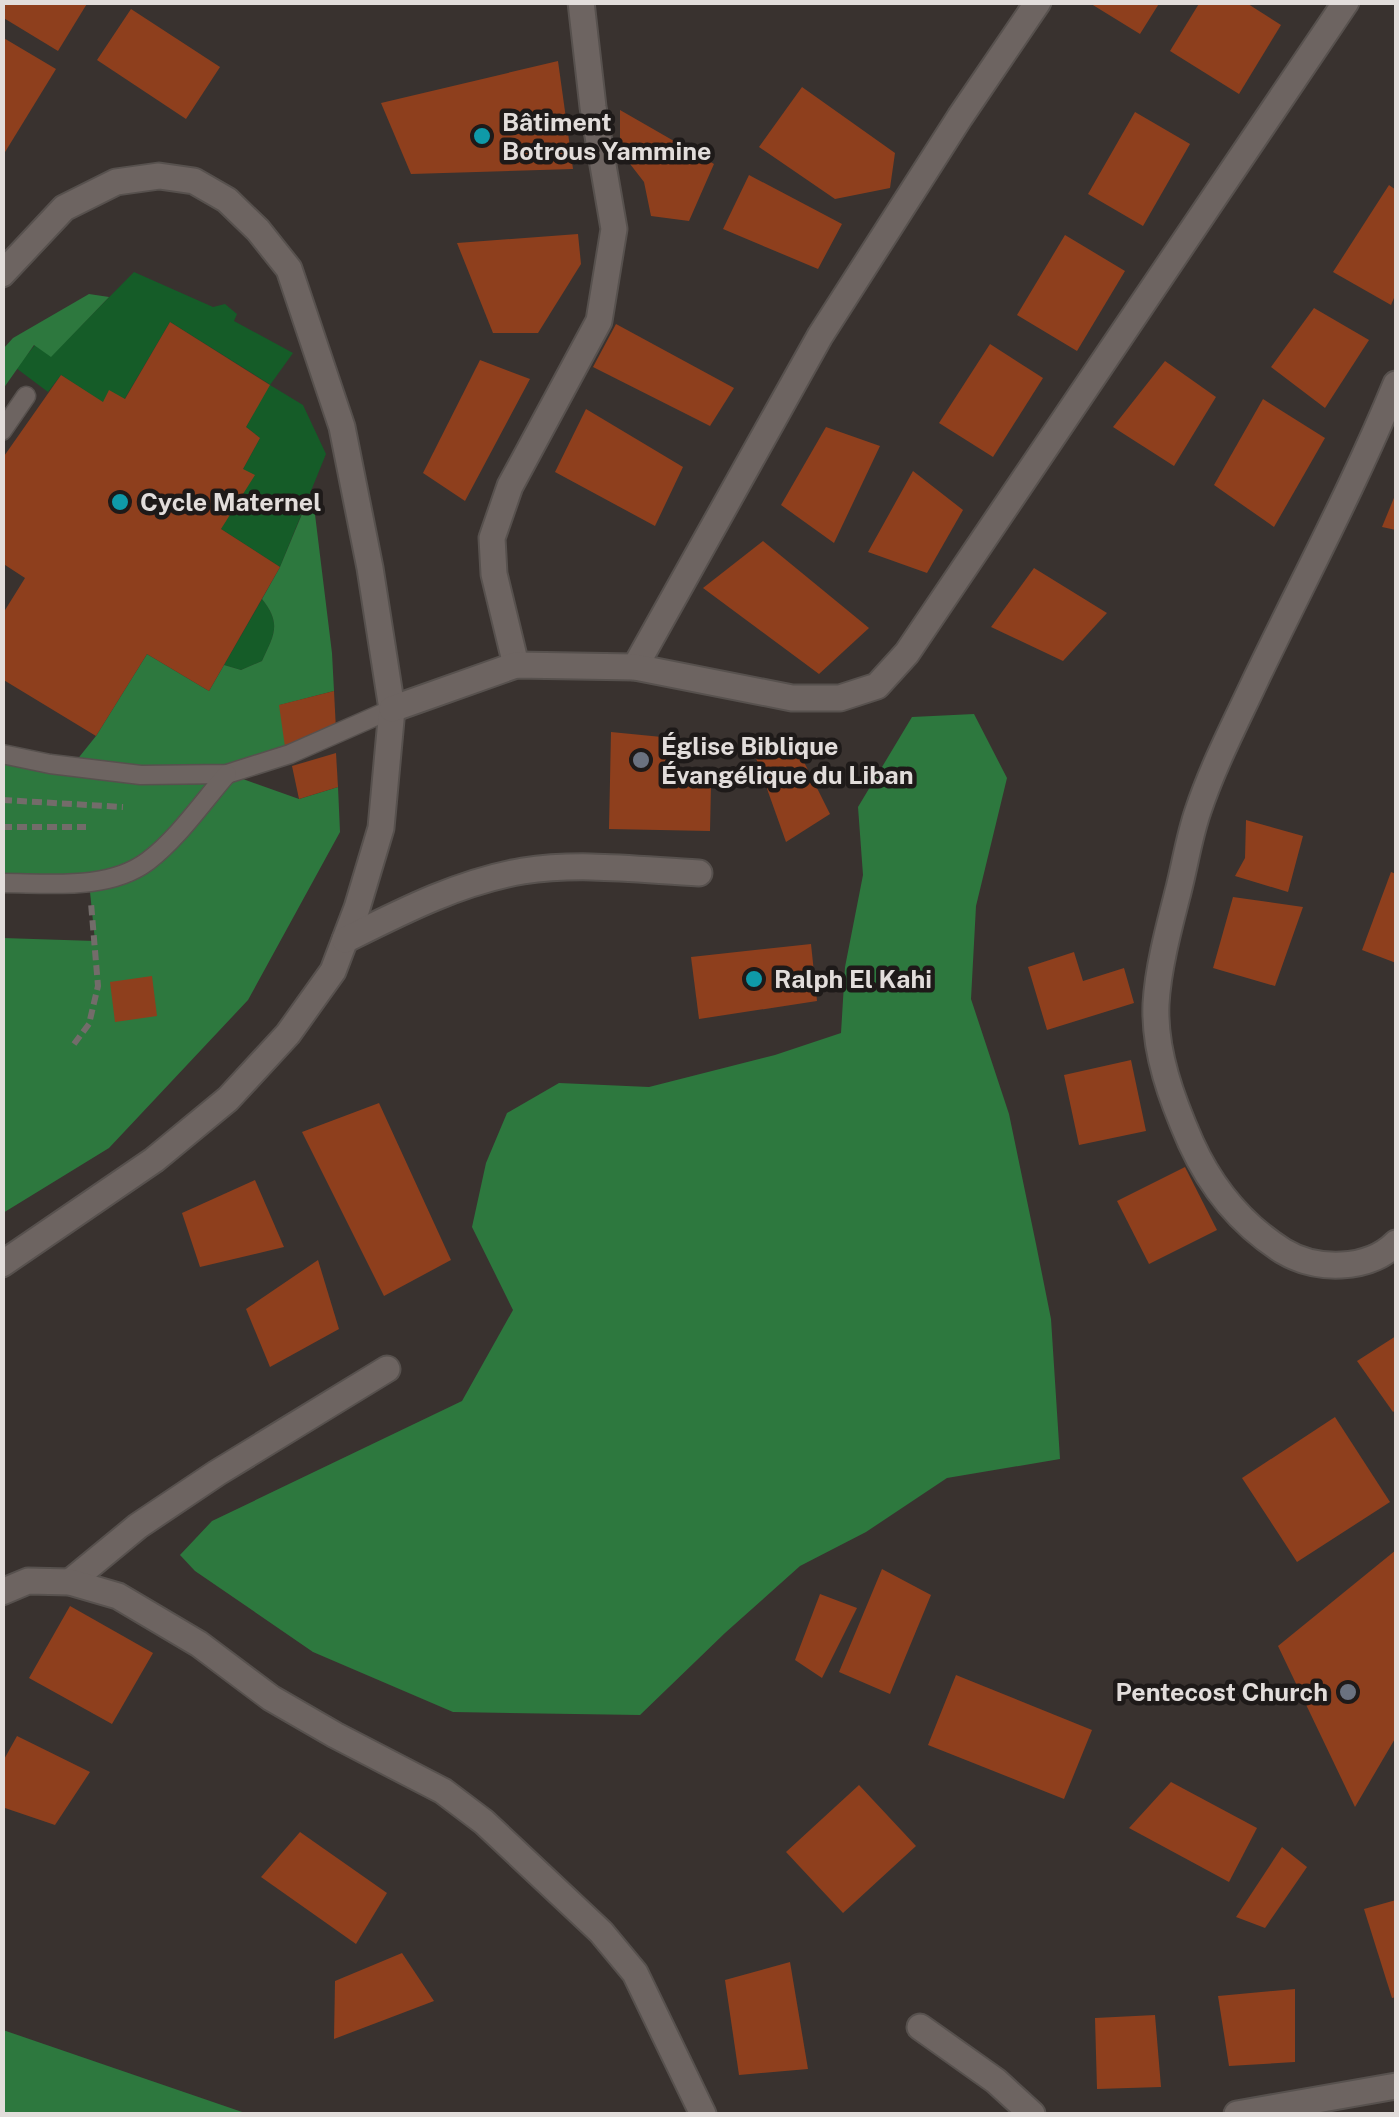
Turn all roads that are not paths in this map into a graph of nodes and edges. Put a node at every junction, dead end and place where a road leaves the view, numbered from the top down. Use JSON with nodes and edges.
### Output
{"nodes":[{"id":1,"x":581,"y":2,"type":"edge"},
{"id":2,"x":1038,"y":2,"type":"edge"},
{"id":3,"x":1346,"y":2,"type":"edge"},
{"id":4,"x":2,"y":274,"type":"edge"},
{"id":5,"x":1396,"y":384,"type":"edge"},
{"id":6,"x":26,"y":396,"type":"dead end"},
{"id":7,"x":2,"y":430,"type":"edge"},
{"id":8,"x":516,"y":665,"type":"junction"},
{"id":9,"x":634,"y":667,"type":"junction"},
{"id":10,"x":392,"y":709,"type":"junction"},
{"id":11,"x":2,"y":754,"type":"edge"},
{"id":12,"x":227,"y":774,"type":"junction"},
{"id":13,"x":700,"y":873,"type":"dead end"},
{"id":14,"x":2,"y":883,"type":"edge"},
{"id":15,"x":344,"y":940,"type":"junction"},
{"id":16,"x":1396,"y":1243,"type":"edge"},
{"id":17,"x":2,"y":1264,"type":"edge"},
{"id":18,"x":387,"y":1369,"type":"dead end"},
{"id":19,"x":70,"y":1582,"type":"junction"},
{"id":20,"x":2,"y":1592,"type":"edge"},
{"id":21,"x":920,"y":2028,"type":"dead end"},
{"id":22,"x":1396,"y":2086,"type":"edge"},
{"id":23,"x":702,"y":2114,"type":"edge"},
{"id":24,"x":1032,"y":2114,"type":"edge"},
{"id":25,"x":1236,"y":2114,"type":"edge"}],
"edges":[{"from":1,"to":8,"type":"street"},
{"from":2,"to":9,"type":"street"},
{"from":3,"to":9,"type":"street"},
{"from":4,"to":10,"type":"street"},
{"from":5,"to":16,"type":"street"},
{"from":6,"to":7,"type":"lane"},
{"from":8,"to":9,"type":"street"},
{"from":8,"to":10,"type":"street"},
{"from":10,"to":12,"type":"lane"},
{"from":10,"to":15,"type":"street"},
{"from":11,"to":12,"type":"lane"},
{"from":12,"to":14,"type":"lane"},
{"from":13,"to":15,"type":"street"},
{"from":15,"to":17,"type":"street"},
{"from":18,"to":19,"type":"street"},
{"from":19,"to":20,"type":"street"},
{"from":19,"to":23,"type":"street"},
{"from":21,"to":24,"type":"street"},
{"from":22,"to":25,"type":"street"}]}
